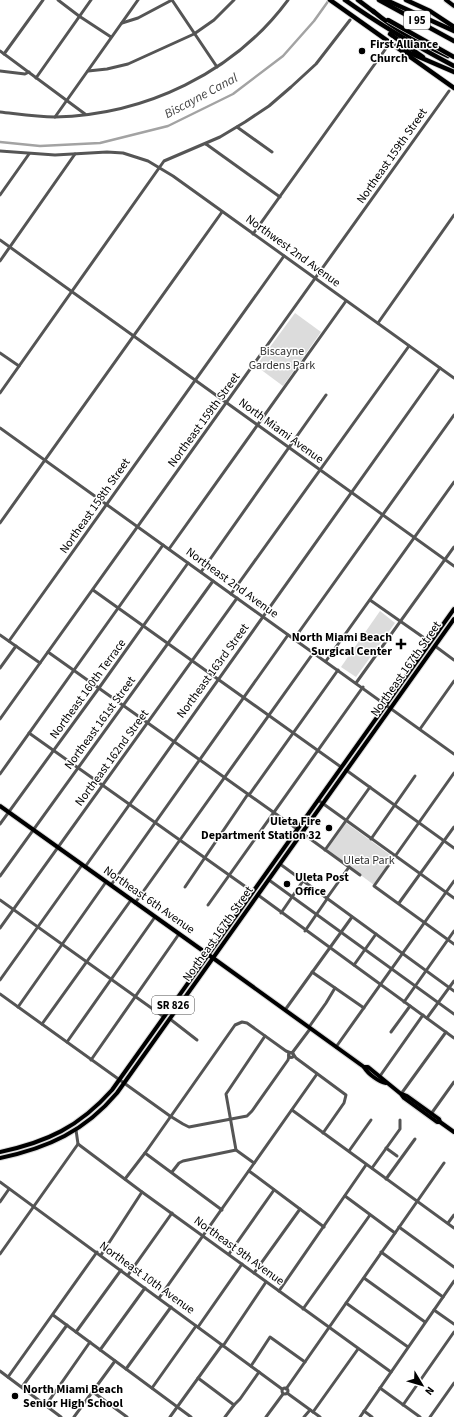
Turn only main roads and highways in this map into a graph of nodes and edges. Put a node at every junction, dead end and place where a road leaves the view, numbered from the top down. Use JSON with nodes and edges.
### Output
{"nodes":[{"id":1,"x":344,"y":0,"type":"edge"},
{"id":2,"x":358,"y":0,"type":"edge"},
{"id":3,"x":379,"y":0,"type":"edge"},
{"id":4,"x":386,"y":0,"type":"edge"},
{"id":5,"x":406,"y":0,"type":"edge"},
{"id":6,"x":446,"y":0,"type":"edge"},
{"id":7,"x":332,"y":1,"type":"edge"},
{"id":8,"x":454,"y":6,"type":"edge"},
{"id":9,"x":373,"y":11,"type":"junction"},
{"id":10,"x":351,"y":15,"type":"junction"},
{"id":11,"x":454,"y":27,"type":"edge"},
{"id":12,"x":454,"y":31,"type":"edge"},
{"id":13,"x":454,"y":41,"type":"edge"},
{"id":14,"x":435,"y":53,"type":"junction"},
{"id":15,"x":454,"y":57,"type":"edge"},
{"id":16,"x":430,"y":61,"type":"junction"},
{"id":17,"x":454,"y":66,"type":"edge"},
{"id":18,"x":454,"y":72,"type":"edge"},
{"id":19,"x":454,"y":88,"type":"edge"},
{"id":20,"x":454,"y":609,"type":"edge"},
{"id":21,"x":454,"y":619,"type":"edge"},
{"id":22,"x":434,"y":636,"type":"junction"},
{"id":23,"x":430,"y":642,"type":"junction"},
{"id":24,"x":435,"y":646,"type":"junction"},
{"id":25,"x":429,"y":653,"type":"junction"},
{"id":26,"x":348,"y":758,"type":"junction"},
{"id":27,"x":341,"y":767,"type":"junction"},
{"id":28,"x":346,"y":770,"type":"junction"},
{"id":29,"x":341,"y":778,"type":"junction"},
{"id":30,"x":0,"y":806,"type":"edge"},
{"id":31,"x":303,"y":821,"type":"junction"},
{"id":32,"x":297,"y":829,"type":"junction"},
{"id":33,"x":302,"y":833,"type":"junction"},
{"id":34,"x":297,"y":840,"type":"junction"},
{"id":35,"x":258,"y":885,"type":"junction"},
{"id":36,"x":253,"y":892,"type":"junction"},
{"id":37,"x":258,"y":895,"type":"junction"},
{"id":38,"x":252,"y":902,"type":"junction"},
{"id":39,"x":208,"y":954,"type":"junction"},
{"id":40,"x":213,"y":958,"type":"junction"},
{"id":41,"x":172,"y":1006,"type":"junction"},
{"id":42,"x":164,"y":1017,"type":"junction"},
{"id":43,"x":170,"y":1019,"type":"junction"},
{"id":44,"x":166,"y":1025,"type":"junction"},
{"id":45,"x":364,"y":1068,"type":"junction"},
{"id":46,"x":386,"y":1083,"type":"junction"},
{"id":47,"x":401,"y":1094,"type":"junction"},
{"id":48,"x":78,"y":1121,"type":"junction"},
{"id":49,"x":440,"y":1122,"type":"junction"},
{"id":50,"x":76,"y":1130,"type":"junction"},
{"id":51,"x":454,"y":1132,"type":"edge"},
{"id":52,"x":0,"y":1152,"type":"edge"},
{"id":53,"x":0,"y":1158,"type":"edge"}],
"edges":[{"from":1,"to":14,"type":"highway"},
{"from":1,"to":16,"type":"highway"},
{"from":2,"to":9,"type":"highway"},
{"from":3,"to":13,"type":"highway","number":"I 95"},
{"from":4,"to":12,"type":"highway"},
{"from":5,"to":11,"type":"highway"},
{"from":6,"to":8,"type":"main road"},
{"from":7,"to":10,"type":"highway"},
{"from":9,"to":14,"type":"highway"},
{"from":9,"to":15,"type":"highway","bridge":true},
{"from":10,"to":16,"type":"highway"},
{"from":10,"to":19,"type":"highway"},
{"from":14,"to":15,"type":"highway"},
{"from":14,"to":17,"type":"highway"},
{"from":16,"to":18,"type":"highway"},
{"from":20,"to":22,"type":"main road","name":"Northeast 167th Street","number":"SR 826"},
{"from":21,"to":24,"type":"main road","name":"Northeast 167th Street","number":"SR 826"},
{"from":22,"to":23,"type":"main road","name":"Northeast 167th Street","number":"SR 826"},
{"from":22,"to":24,"type":"main road"},
{"from":23,"to":25,"type":"main road"},
{"from":23,"to":26,"type":"main road","name":"Northeast 167th Street","number":"SR 826"},
{"from":24,"to":25,"type":"main road","name":"Northeast 167th Street","number":"SR 826"},
{"from":25,"to":28,"type":"main road","name":"Northeast 167th Street","number":"SR 826"},
{"from":26,"to":27,"type":"main road","name":"Northeast 167th Street","number":"SR 826"},
{"from":26,"to":28,"type":"main road"},
{"from":27,"to":29,"type":"main road"},
{"from":27,"to":31,"type":"main road","name":"Northeast 167th Street","number":"SR 826"},
{"from":28,"to":29,"type":"main road","name":"Northeast 167th Street","number":"SR 826"},
{"from":29,"to":33,"type":"main road","name":"Northeast 167th Street","number":"SR 826"},
{"from":30,"to":39,"type":"main road","name":"Northeast 6th Avenue"},
{"from":31,"to":32,"type":"main road","name":"Northeast 167th Street","number":"SR 826"},
{"from":31,"to":33,"type":"main road"},
{"from":32,"to":34,"type":"main road"},
{"from":32,"to":35,"type":"main road","name":"Northeast 167th Street","number":"SR 826"},
{"from":33,"to":34,"type":"main road","name":"Northeast 167th Street","number":"SR 826"},
{"from":34,"to":37,"type":"main road","name":"Northeast 167th Street","number":"SR 826"},
{"from":35,"to":36,"type":"main road","name":"Northeast 167th Street","number":"SR 826"},
{"from":35,"to":37,"type":"main road"},
{"from":36,"to":38,"type":"main road"},
{"from":36,"to":39,"type":"main road","name":"Northeast 167th Street","number":"SR 826"},
{"from":37,"to":38,"type":"main road","name":"Northeast 167th Street","number":"SR 826"},
{"from":38,"to":40,"type":"main road","name":"Northeast 167th Street","number":"SR 826"},
{"from":39,"to":40,"type":"main road","name":"Northeast 6th Avenue"},
{"from":39,"to":41,"type":"main road","name":"Northeast 167th Street","number":"SR 826"},
{"from":40,"to":43,"type":"main road","name":"Northeast 167th Street","number":"SR 826"},
{"from":40,"to":45,"type":"main road","name":"Northeast 6th Avenue"},
{"from":41,"to":42,"type":"main road","name":"Northeast 167th Street","number":"SR 826"},
{"from":41,"to":43,"type":"main road"},
{"from":42,"to":44,"type":"main road"},
{"from":42,"to":48,"type":"main road","name":"Northeast 167th Street","number":"SR 826"},
{"from":43,"to":44,"type":"main road","name":"Northeast 167th Street","number":"SR 826"},
{"from":44,"to":50,"type":"main road","name":"Northeast 167th Street","number":"SR 826"},
{"from":45,"to":46,"type":"main road","name":"Northeast 6th Avenue"},
{"from":45,"to":46,"type":"main road","name":"Northeast 6th Avenue"},
{"from":46,"to":47,"type":"main road","name":"Northeast 6th Avenue"},
{"from":47,"to":49,"type":"main road","name":"Northeast 6th Avenue"},
{"from":47,"to":49,"type":"main road","name":"Northeast 6th Avenue"},
{"from":48,"to":50,"type":"main road"},
{"from":48,"to":52,"type":"main road","number":"SR 826"},
{"from":49,"to":51,"type":"main road","name":"Northeast 6th Avenue"},
{"from":50,"to":53,"type":"main road","number":"SR 826"}]}
